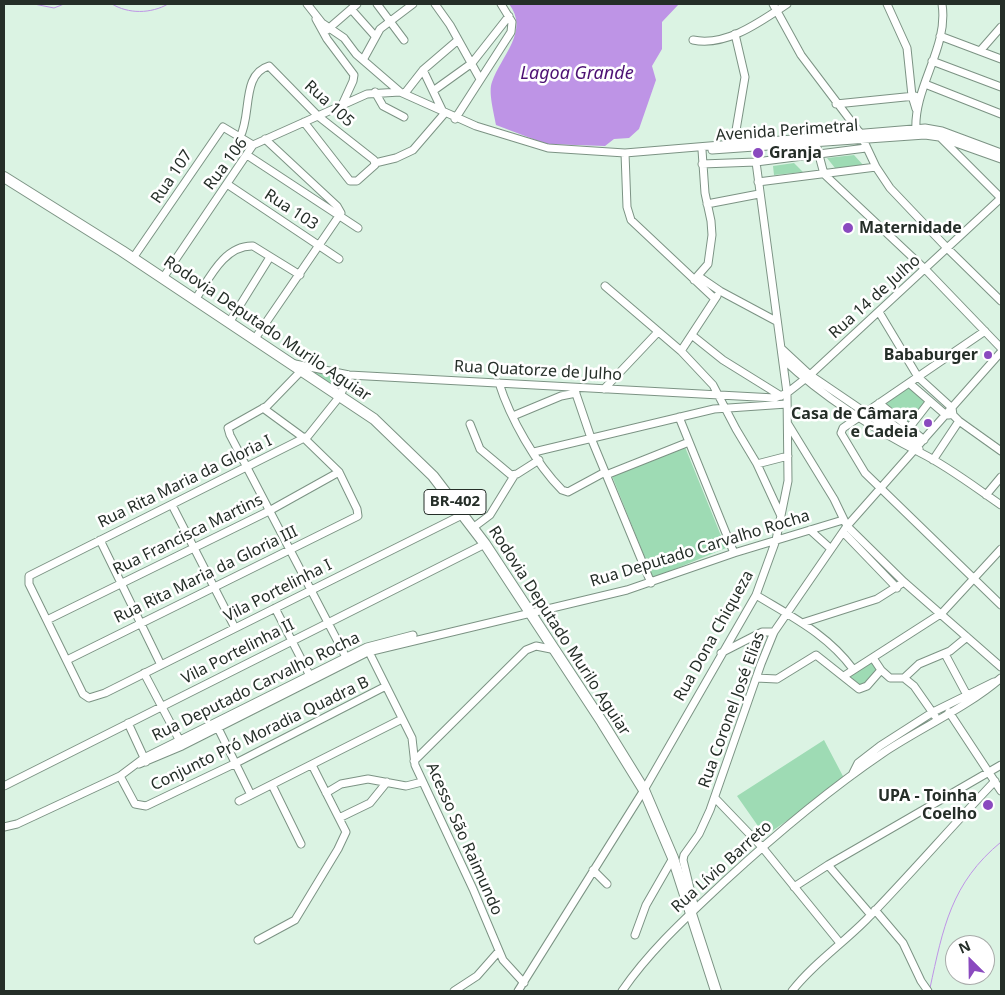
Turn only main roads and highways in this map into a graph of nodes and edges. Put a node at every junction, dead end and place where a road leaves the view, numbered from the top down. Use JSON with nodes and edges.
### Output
{"nodes":[{"id":1,"x":4,"y":177,"type":"edge"},
{"id":2,"x":716,"y":991,"type":"edge"}],
"edges":[{"from":1,"to":2,"type":"highway","name":"Rodovia Deputado Murilo Aguiar","number":"BR-402"}]}
